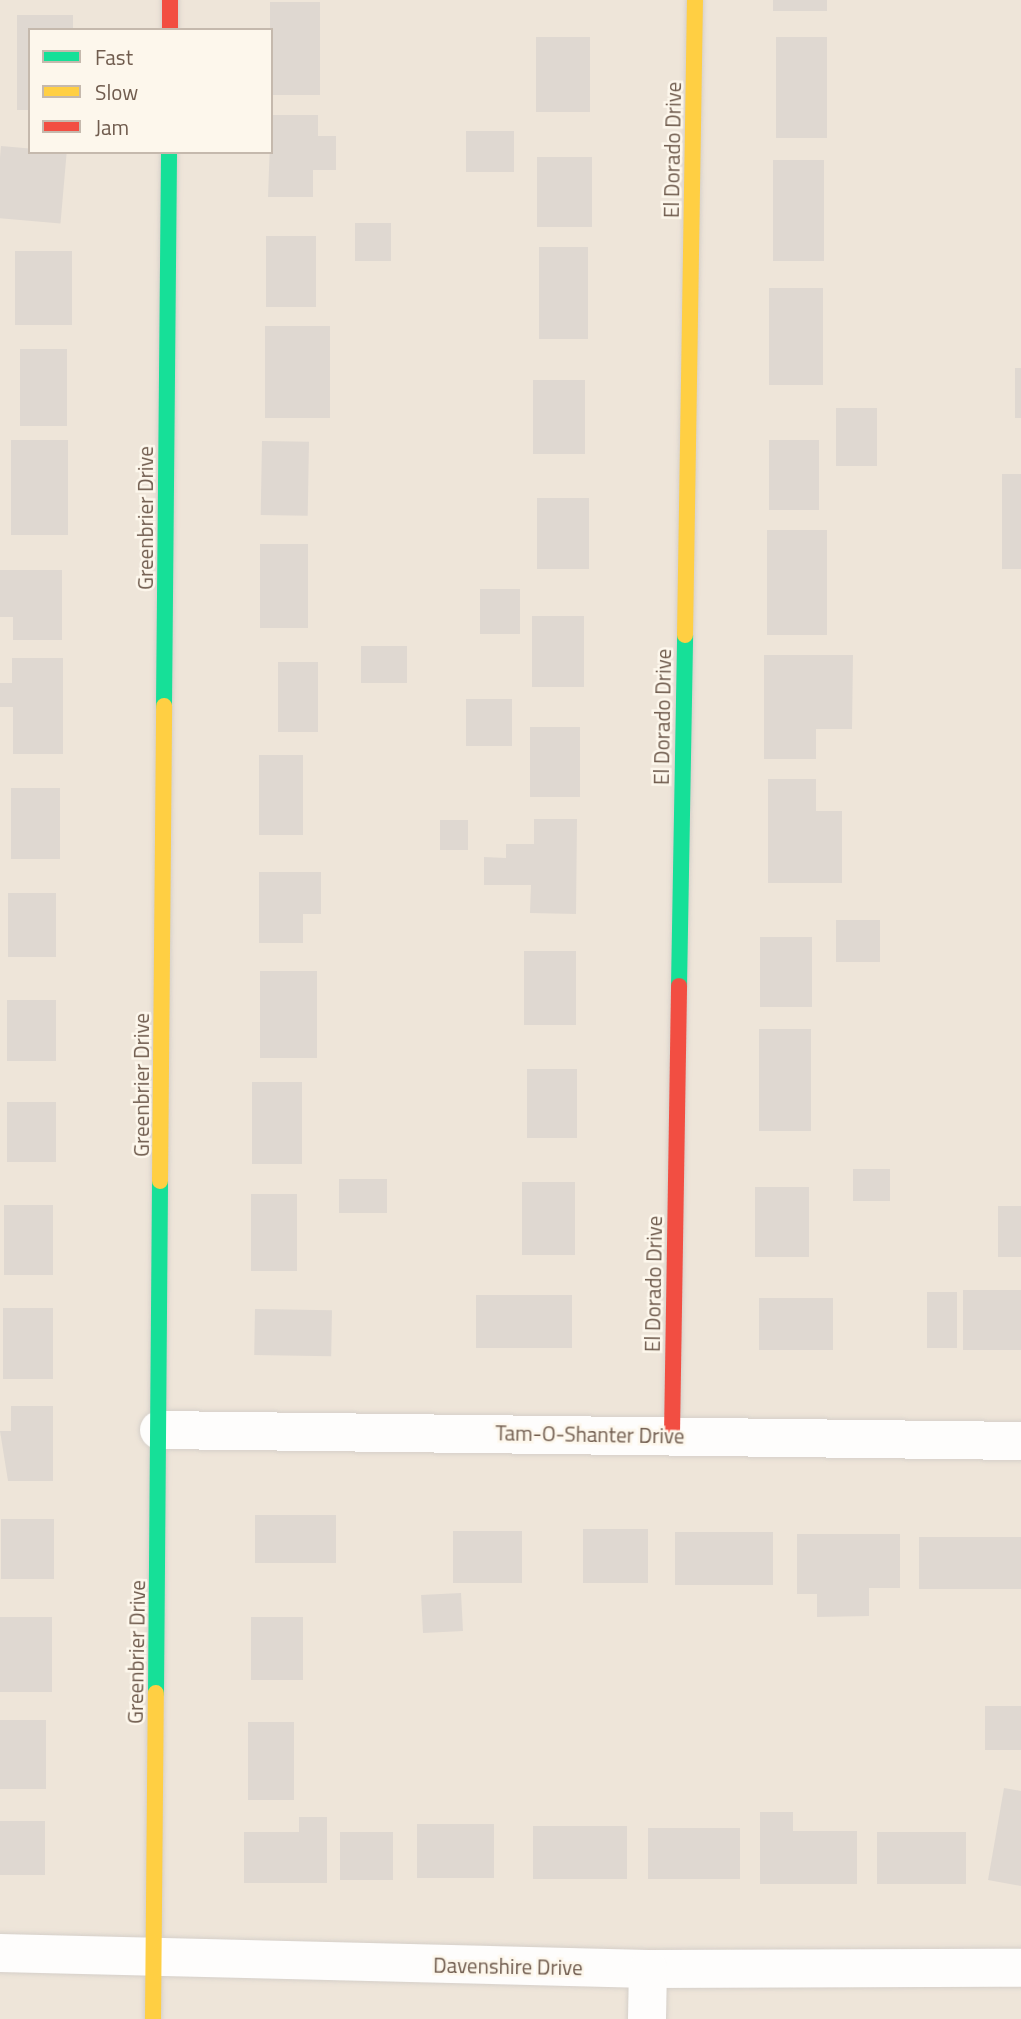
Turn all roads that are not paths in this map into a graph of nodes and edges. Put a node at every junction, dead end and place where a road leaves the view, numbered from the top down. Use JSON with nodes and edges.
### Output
{"nodes":[{"id":1,"x":170,"y":0,"type":"edge"},
{"id":2,"x":695,"y":0,"type":"edge"},
{"id":3,"x":170,"y":28,"type":"edge"},
{"id":4,"x":169,"y":154,"type":"edge"},
{"id":5,"x":159,"y":1430,"type":"junction"},
{"id":6,"x":672,"y":1435,"type":"junction"},
{"id":7,"x":1021,"y":1441,"type":"edge"},
{"id":8,"x":0,"y":1953,"type":"edge"},
{"id":9,"x":153,"y":1957,"type":"junction"},
{"id":10,"x":1018,"y":1968,"type":"edge"},
{"id":11,"x":648,"y":1969,"type":"junction"},
{"id":12,"x":153,"y":2019,"type":"edge"},
{"id":13,"x":647,"y":2019,"type":"edge"}],
"edges":[{"from":1,"to":3,"type":"street"},
{"from":2,"to":6,"type":"street","name":"El Dorado Drive"},
{"from":4,"to":5,"type":"street","name":"Greenbrier Drive"},
{"from":5,"to":6,"type":"street","name":"Tam-O-Shanter Drive"},
{"from":5,"to":9,"type":"street","name":"Greenbrier Drive"},
{"from":6,"to":7,"type":"street","name":"Tam-O-Shanter Drive"},
{"from":8,"to":9,"type":"street","name":"Davenshire Drive"},
{"from":9,"to":11,"type":"street","name":"Davenshire Drive"},
{"from":9,"to":12,"type":"street","name":"Greenbrier Drive"},
{"from":10,"to":11,"type":"street","name":"Davenshire Drive"},
{"from":11,"to":13,"type":"street"}]}
